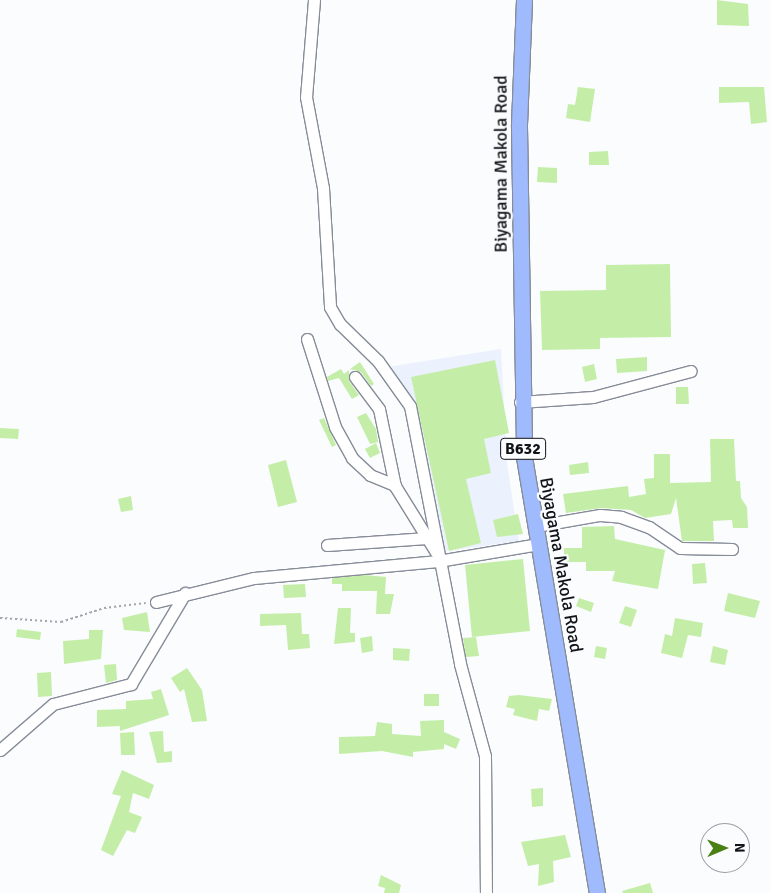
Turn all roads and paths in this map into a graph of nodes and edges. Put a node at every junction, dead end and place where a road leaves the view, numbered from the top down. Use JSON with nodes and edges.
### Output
{"nodes":[{"id":1,"x":314,"y":0,"type":"edge"},
{"id":2,"x":524,"y":0,"type":"edge"},
{"id":3,"x":306,"y":339,"type":"dead end"},
{"id":4,"x":690,"y":371,"type":"dead end"},
{"id":5,"x":355,"y":378,"type":"dead end"},
{"id":6,"x":520,"y":402,"type":"junction"},
{"id":7,"x":395,"y":484,"type":"junction"},
{"id":8,"x":536,"y":526,"type":"junction"},
{"id":9,"x":427,"y":538,"type":"junction"},
{"id":10,"x":539,"y":544,"type":"junction"},
{"id":11,"x":327,"y":546,"type":"dead end"},
{"id":12,"x":732,"y":549,"type":"dead end"},
{"id":13,"x":438,"y":558,"type":"junction"},
{"id":14,"x":185,"y":593,"type":"junction"},
{"id":15,"x":156,"y":602,"type":"joint"},
{"id":16,"x":0,"y":618,"type":"edge"},
{"id":17,"x":0,"y":750,"type":"edge"},
{"id":18,"x":486,"y":893,"type":"edge"},
{"id":19,"x":597,"y":893,"type":"edge"}],
"edges":[{"from":1,"to":13,"type":"street"},
{"from":2,"to":6,"type":"main road","name":"Biyagama Makola Road","number":"B632"},
{"from":3,"to":7,"type":"street"},
{"from":4,"to":6,"type":"street"},
{"from":5,"to":7,"type":"street"},
{"from":6,"to":8,"type":"main road","name":"Biyagama Makola Road","number":"B632"},
{"from":7,"to":9,"type":"street"},
{"from":8,"to":10,"type":"main road","name":"Biyagama Makola Road","number":"B632"},
{"from":8,"to":12,"type":"street"},
{"from":9,"to":11,"type":"street"},
{"from":9,"to":13,"type":"street"},
{"from":10,"to":13,"type":"street"},
{"from":10,"to":19,"type":"main road","name":"Biyagama Makola Road","number":"B632"},
{"from":13,"to":14,"type":"street"},
{"from":13,"to":18,"type":"street"},
{"from":14,"to":15,"type":"street"},
{"from":14,"to":17,"type":"street"},
{"from":15,"to":16,"type":"path"}]}
